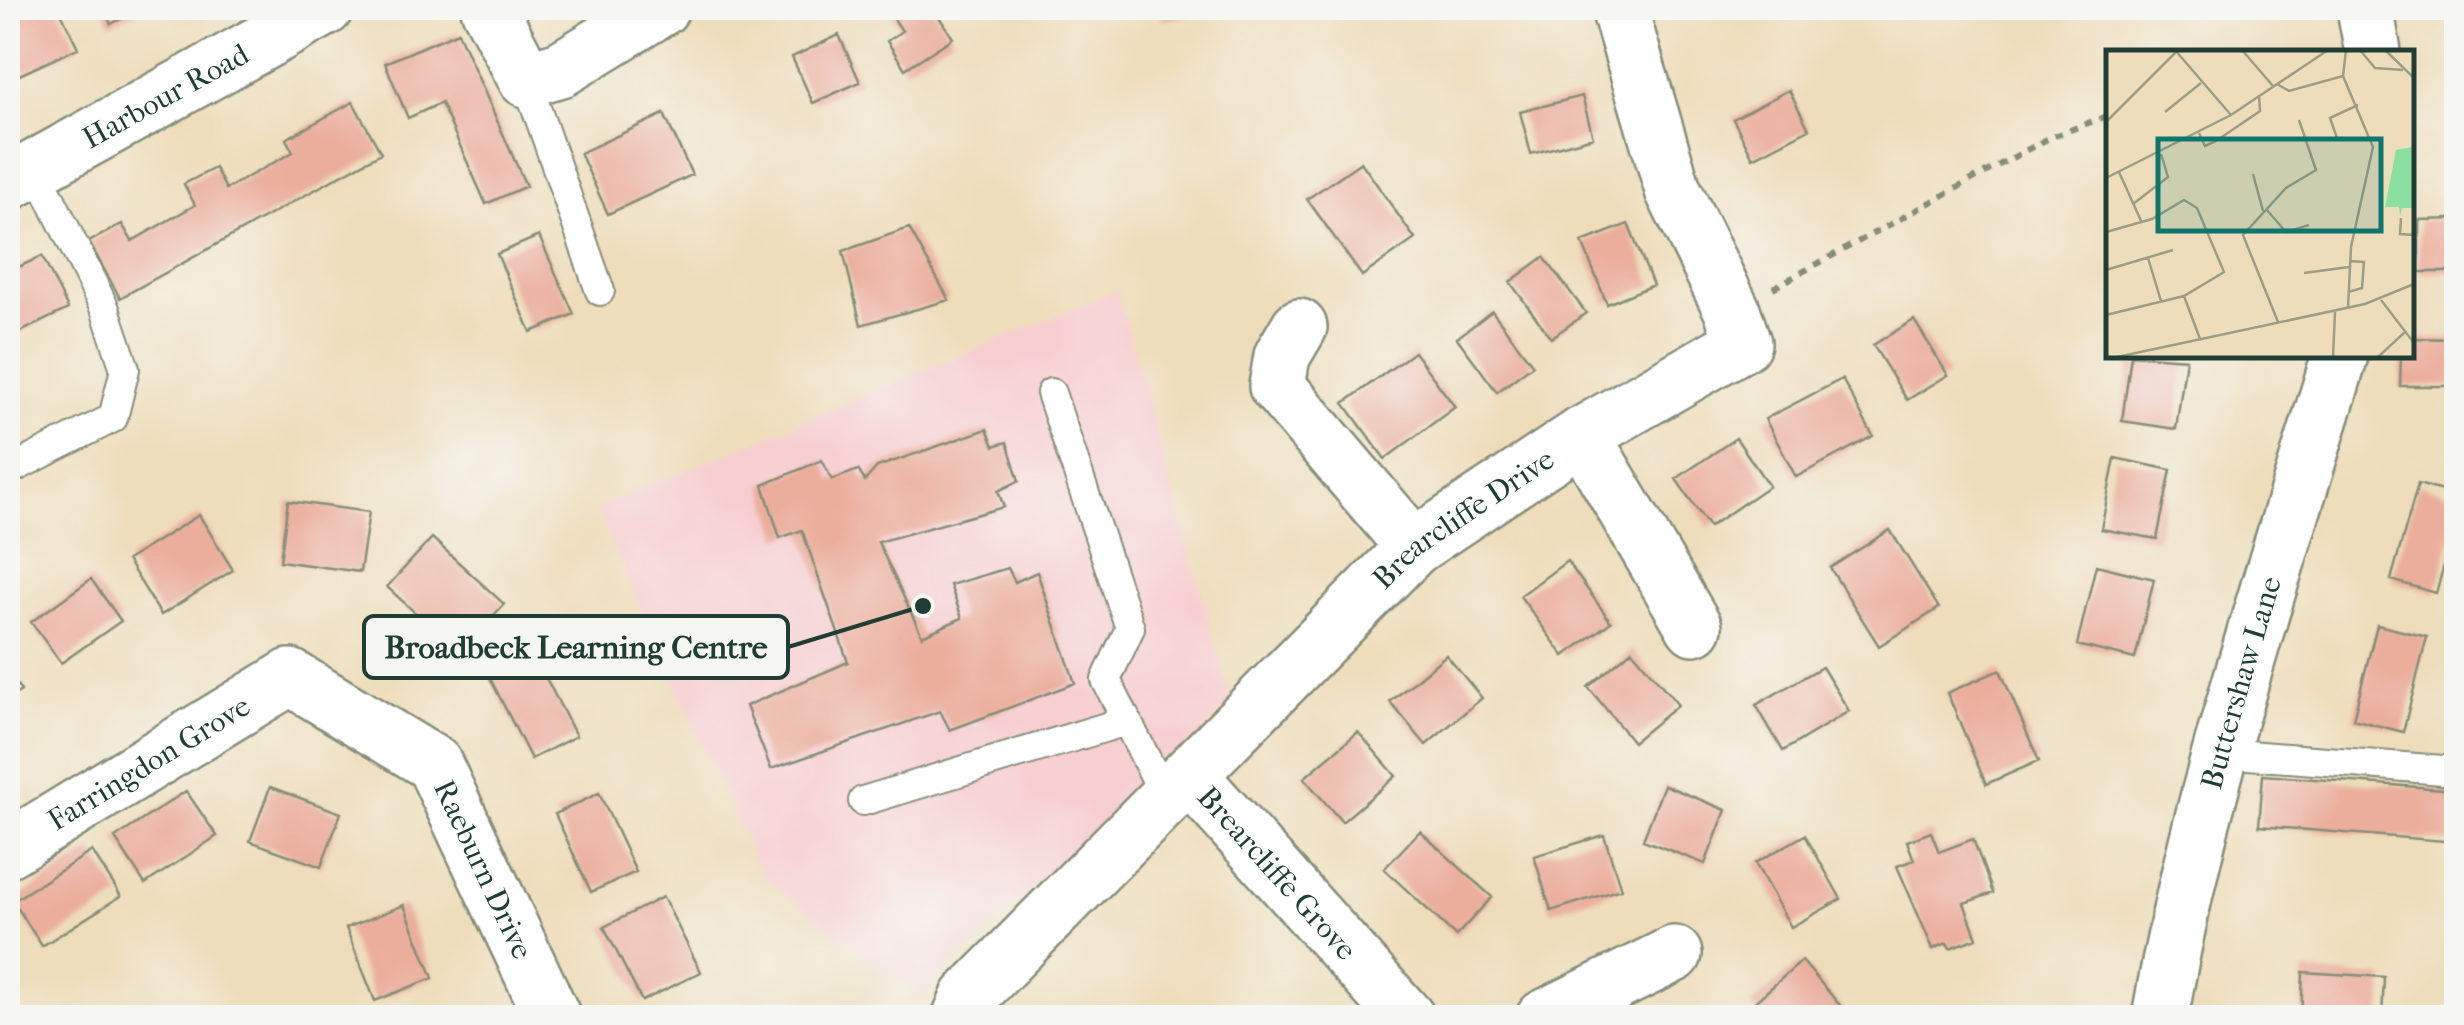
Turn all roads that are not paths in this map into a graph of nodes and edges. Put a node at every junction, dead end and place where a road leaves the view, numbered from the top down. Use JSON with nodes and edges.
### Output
{"nodes":[{"id":1,"x":325,"y":8,"type":"edge"},
{"id":2,"x":489,"y":8,"type":"edge"},
{"id":3,"x":661,"y":8,"type":"edge"},
{"id":4,"x":1619,"y":8,"type":"edge"},
{"id":5,"x":2365,"y":8,"type":"edge"},
{"id":6,"x":2373,"y":50,"type":"edge"},
{"id":7,"x":526,"y":79,"type":"junction"},
{"id":8,"x":22,"y":177,"type":"edge"},
{"id":9,"x":600,"y":292,"type":"dead end"},
{"id":10,"x":1299,"y":327,"type":"dead end"},
{"id":11,"x":2339,"y":358,"type":"edge"},
{"id":12,"x":1052,"y":394,"type":"dead end"},
{"id":13,"x":1582,"y":435,"type":"junction"},
{"id":14,"x":8,"y":471,"type":"edge"},
{"id":15,"x":1414,"y":547,"type":"junction"},
{"id":16,"x":1694,"y":627,"type":"dead end"},
{"id":17,"x":290,"y":677,"type":"joint"},
{"id":18,"x":1126,"y":720,"type":"junction"},
{"id":19,"x":2222,"y":753,"type":"junction"},
{"id":20,"x":2456,"y":771,"type":"edge"},
{"id":21,"x":1178,"y":787,"type":"junction"},
{"id":22,"x":864,"y":801,"type":"dead end"},
{"id":23,"x":8,"y":848,"type":"edge"},
{"id":24,"x":1674,"y":954,"type":"dead end"},
{"id":25,"x":964,"y":1007,"type":"edge"},
{"id":26,"x":553,"y":1018,"type":"edge"},
{"id":27,"x":1407,"y":1018,"type":"edge"},
{"id":28,"x":1544,"y":1018,"type":"edge"},
{"id":29,"x":2160,"y":1018,"type":"edge"}],
"edges":[{"from":1,"to":8,"type":"street","name":"Harbour Road"},
{"from":2,"to":7,"type":"street"},
{"from":3,"to":7,"type":"street"},
{"from":4,"to":13,"type":"street","name":"Brearcliffe Drive"},
{"from":5,"to":6,"type":"street"},
{"from":7,"to":9,"type":"lane"},
{"from":8,"to":14,"type":"lane"},
{"from":10,"to":15,"type":"street"},
{"from":11,"to":19,"type":"street","name":"Buttershaw Lane"},
{"from":12,"to":18,"type":"lane"},
{"from":13,"to":15,"type":"street","name":"Brearcliffe Drive"},
{"from":13,"to":16,"type":"street"},
{"from":15,"to":21,"type":"street","name":"Brearcliffe Drive"},
{"from":17,"to":23,"type":"street","name":"Farringdon Grove"},
{"from":17,"to":26,"type":"street","name":"Raeburn Drive"},
{"from":18,"to":21,"type":"lane"},
{"from":18,"to":22,"type":"lane"},
{"from":19,"to":20,"type":"lane"},
{"from":19,"to":29,"type":"street","name":"Buttershaw Lane"},
{"from":21,"to":25,"type":"street","name":"Brearcliffe Drive"},
{"from":21,"to":27,"type":"street","name":"Brearcliffe Grove"},
{"from":24,"to":28,"type":"street"}]}
